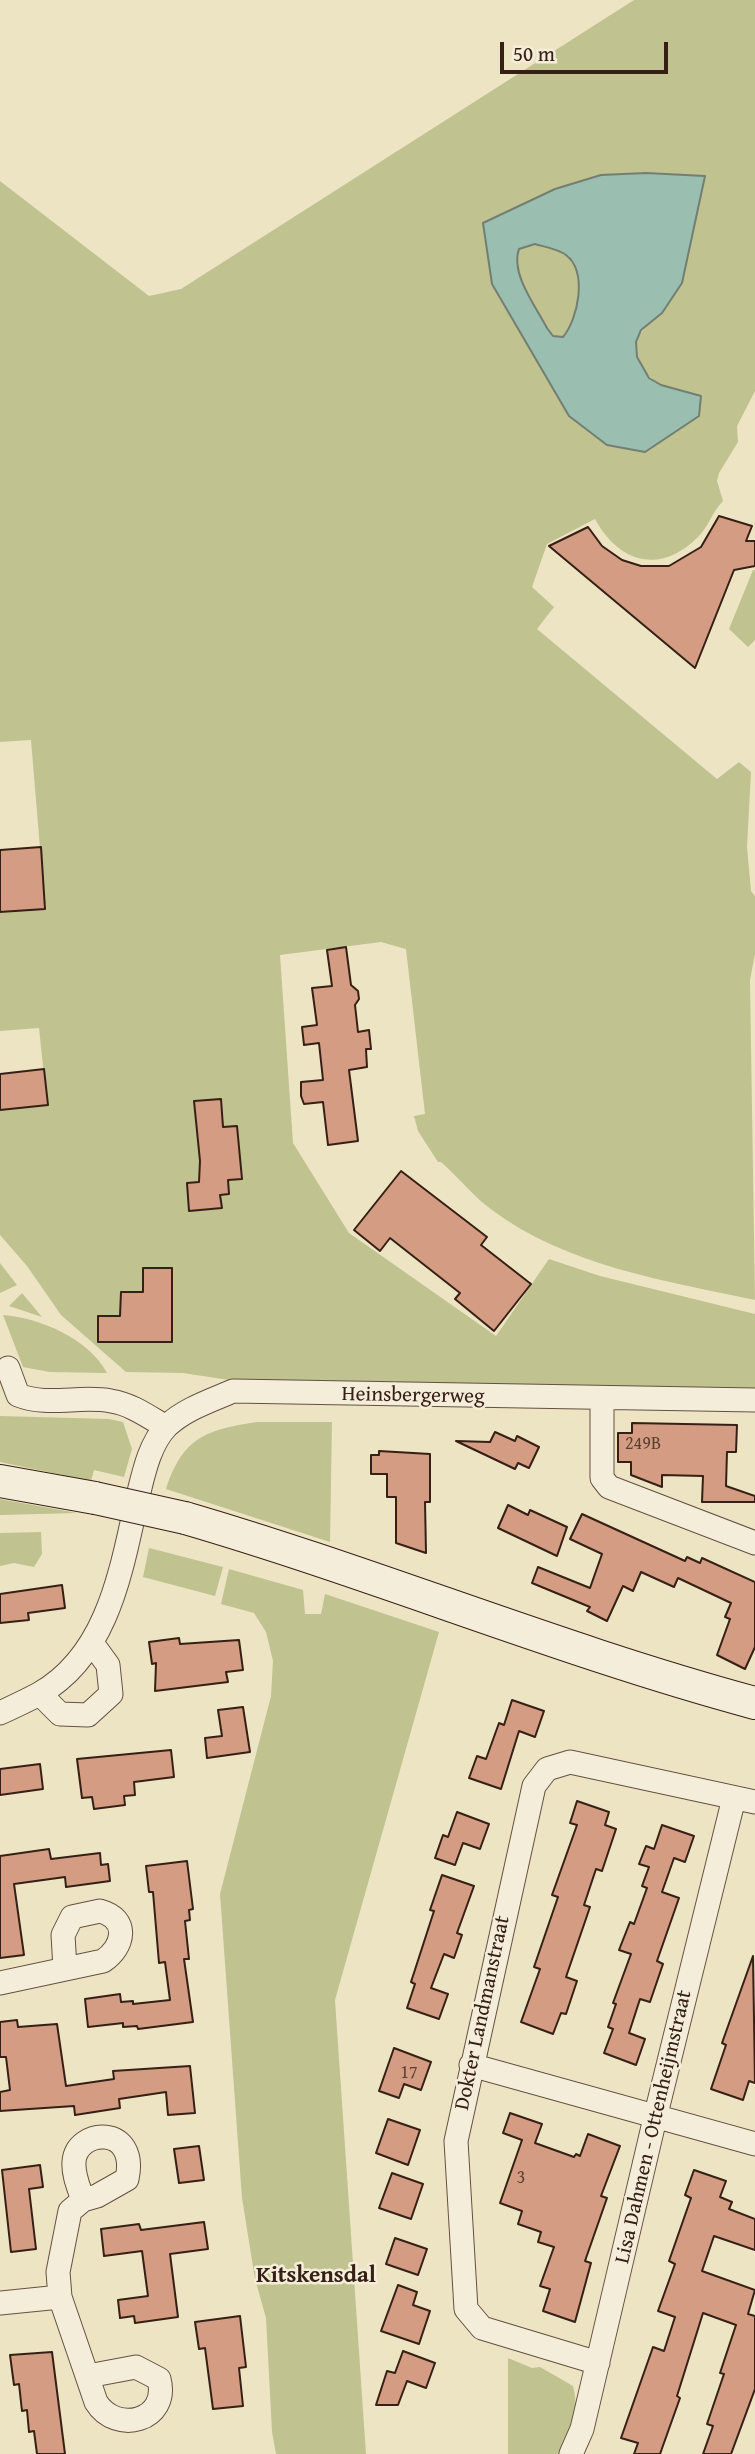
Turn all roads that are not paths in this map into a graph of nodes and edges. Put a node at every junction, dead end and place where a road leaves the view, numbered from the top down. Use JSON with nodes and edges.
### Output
{"nodes":[{"id":1,"x":8,"y":1368,"type":"dead end"},
{"id":2,"x":602,"y":1400,"type":"junction"},
{"id":3,"x":755,"y":1400,"type":"edge"},
{"id":4,"x":166,"y":1427,"type":"junction"},
{"id":5,"x":0,"y":1481,"type":"edge"},
{"id":6,"x":755,"y":1543,"type":"edge"},
{"id":7,"x":92,"y":1643,"type":"junction"},
{"id":8,"x":40,"y":1694,"type":"junction"},
{"id":9,"x":755,"y":1703,"type":"edge"},
{"id":10,"x":0,"y":1713,"type":"edge"},
{"id":11,"x":744,"y":1800,"type":"edge"},
{"id":12,"x":65,"y":1968,"type":"dead end"},
{"id":13,"x":0,"y":1983,"type":"edge"},
{"id":14,"x":471,"y":2065,"type":"junction"},
{"id":15,"x":656,"y":2113,"type":"junction"},
{"id":16,"x":755,"y":2144,"type":"edge"},
{"id":17,"x":83,"y":2200,"type":"dead end"},
{"id":18,"x":60,"y":2297,"type":"junction"},
{"id":19,"x":0,"y":2303,"type":"edge"},
{"id":20,"x":598,"y":2363,"type":"junction"},
{"id":21,"x":88,"y":2376,"type":"dead end"},
{"id":22,"x":571,"y":2454,"type":"edge"}],
"edges":[{"from":1,"to":4,"type":"street"},
{"from":2,"to":3,"type":"street","name":"Heinsbergerweg"},
{"from":2,"to":4,"type":"street","name":"Heinsbergerweg"},
{"from":2,"to":6,"type":"street"},
{"from":4,"to":7,"type":"street","name":"Heinsbergerweg"},
{"from":5,"to":9,"type":"main road","bridge":true},
{"from":7,"to":8,"type":"street"},
{"from":7,"to":8,"type":"street"},
{"from":8,"to":10,"type":"street"},
{"from":11,"to":14,"type":"street","name":"Dokter Landmanstraat"},
{"from":11,"to":15,"type":"street","name":"Lisa Dahmen - Ottenheijmstraat"},
{"from":12,"to":13,"type":"street"},
{"from":14,"to":15,"type":"street"},
{"from":14,"to":20,"type":"street","name":"Dokter Landmanstraat"},
{"from":15,"to":16,"type":"street"},
{"from":15,"to":20,"type":"street","name":"Lisa Dahmen - Ottenheijmstraat"},
{"from":17,"to":18,"type":"street"},
{"from":18,"to":19,"type":"street"},
{"from":18,"to":21,"type":"street"},
{"from":20,"to":22,"type":"street","name":"Lisa Dahmen - Ottenheijmstraat"}]}
